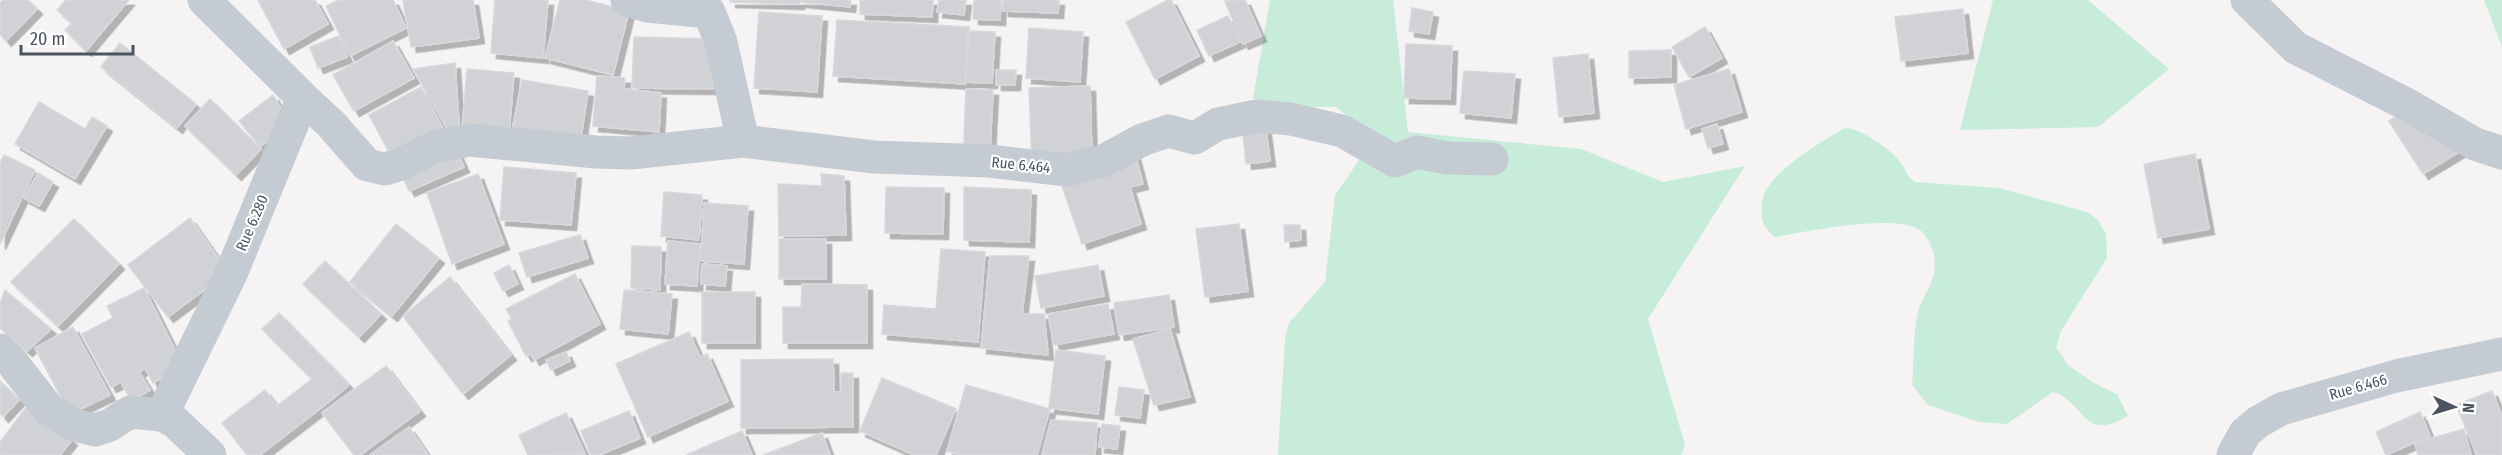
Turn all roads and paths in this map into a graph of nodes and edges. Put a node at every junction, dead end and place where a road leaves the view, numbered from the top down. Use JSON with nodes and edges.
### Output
{"nodes":[{"id":1,"x":204,"y":0,"type":"edge"},
{"id":2,"x":627,"y":0,"type":"edge"},
{"id":3,"x":2247,"y":0,"type":"edge"},
{"id":4,"x":303,"y":98,"type":"junction"},
{"id":5,"x":743,"y":141,"type":"junction"},
{"id":6,"x":2502,"y":153,"type":"edge"},
{"id":7,"x":1492,"y":159,"type":"dead end"},
{"id":8,"x":0,"y":350,"type":"edge"},
{"id":9,"x":2502,"y":354,"type":"edge"},
{"id":10,"x":162,"y":415,"type":"junction"},
{"id":11,"x":210,"y":455,"type":"edge"},
{"id":12,"x":2233,"y":455,"type":"edge"}],
"edges":[{"from":1,"to":4,"type":"street"},
{"from":2,"to":5,"type":"street"},
{"from":3,"to":6,"type":"street"},
{"from":4,"to":5,"type":"street"},
{"from":4,"to":10,"type":"street","name":"Rue 6.280"},
{"from":5,"to":7,"type":"street","name":"Rue 6.464"},
{"from":8,"to":10,"type":"street"},
{"from":9,"to":12,"type":"street","name":"Rue 6.466"},
{"from":10,"to":11,"type":"street"}]}
